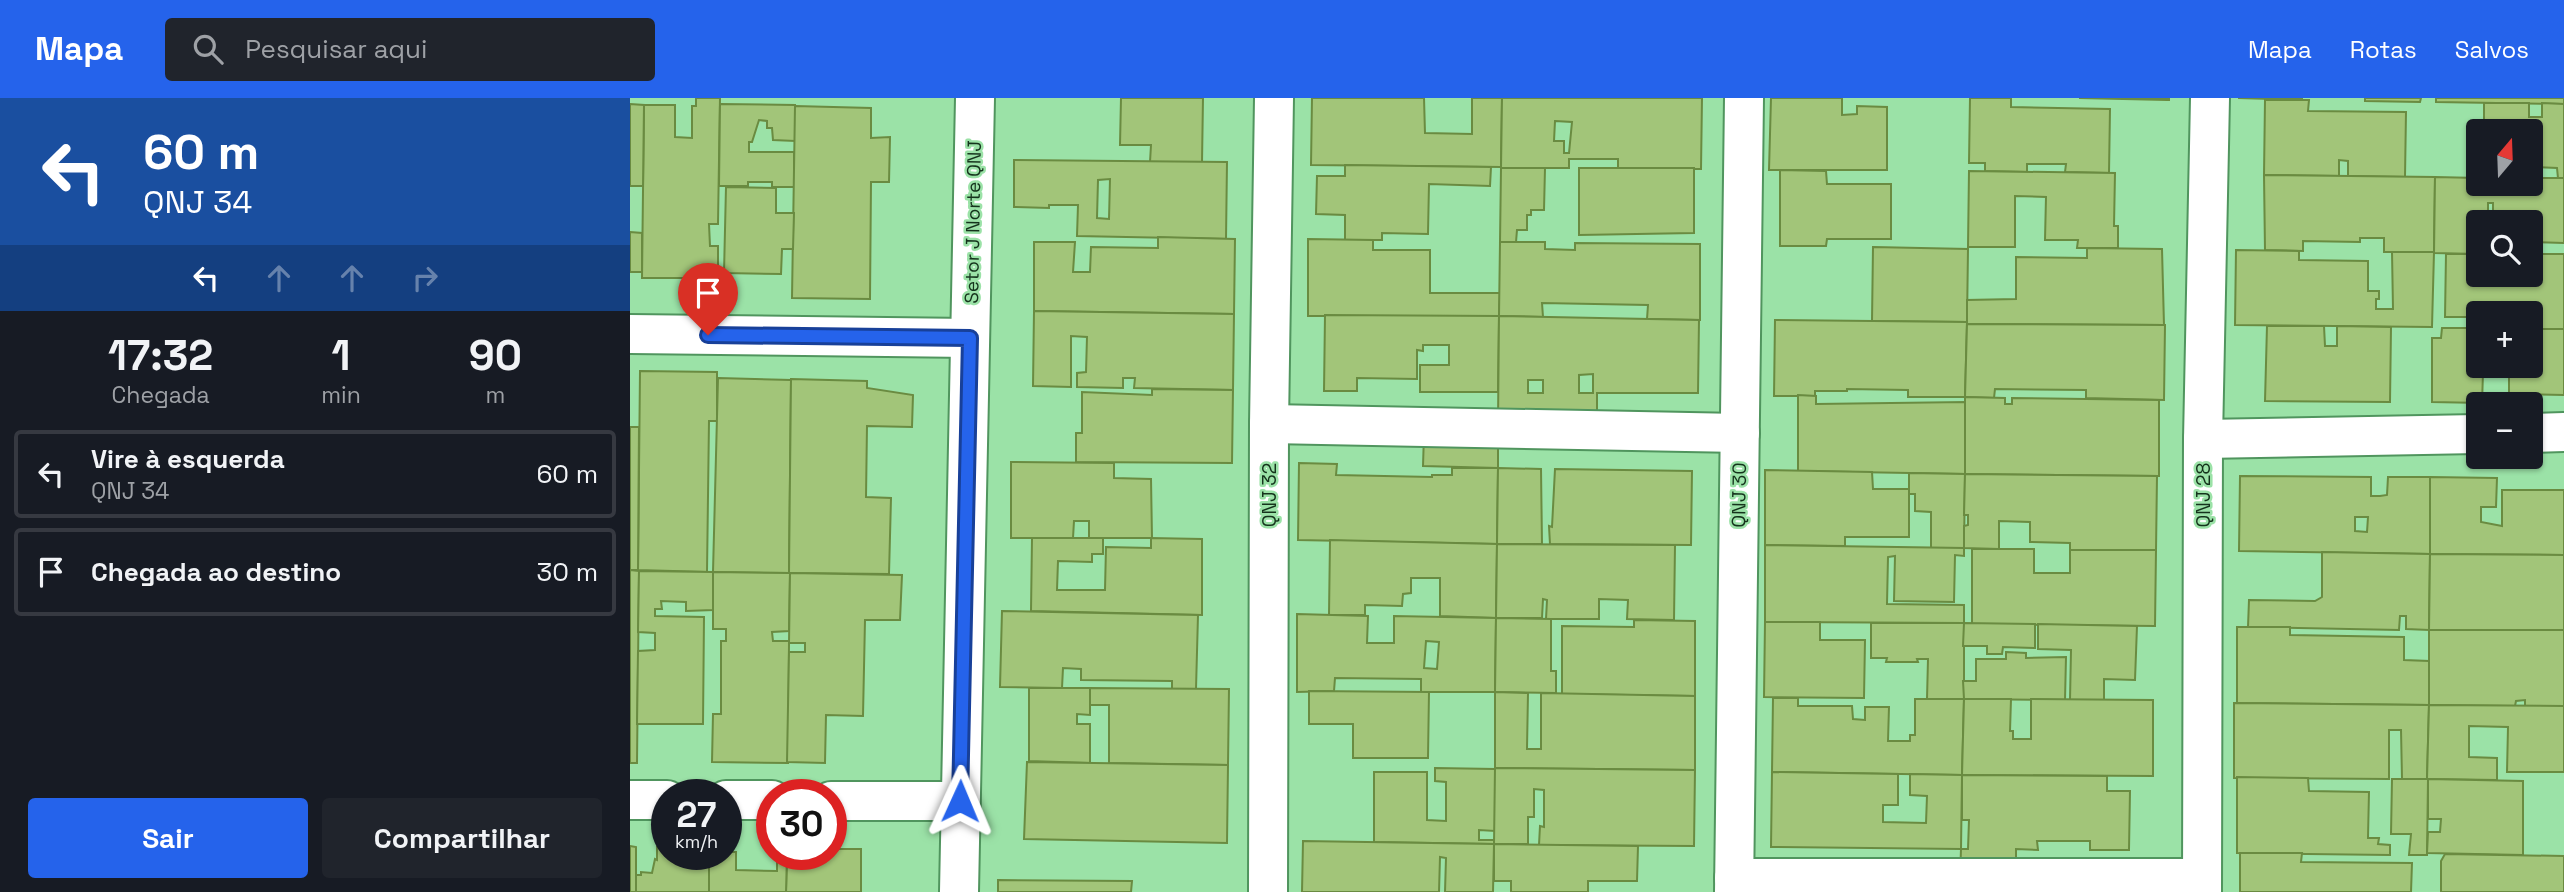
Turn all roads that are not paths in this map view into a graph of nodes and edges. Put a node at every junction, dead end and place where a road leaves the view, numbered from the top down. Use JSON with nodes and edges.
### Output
{"nodes":[{"id":1,"x":975,"y":98,"type":"edge"},
{"id":2,"x":1274,"y":98,"type":"edge"},
{"id":3,"x":1744,"y":98,"type":"edge"},
{"id":4,"x":2210,"y":98,"type":"edge"},
{"id":5,"x":630,"y":334,"type":"edge"},
{"id":6,"x":970,"y":338,"type":"junction"},
{"id":7,"x":1269,"y":424,"type":"junction"},
{"id":8,"x":2564,"y":432,"type":"edge"},
{"id":9,"x":1740,"y":433,"type":"junction"},
{"id":10,"x":2543,"y":433,"type":"edge"},
{"id":11,"x":2466,"y":434,"type":"edge"},
{"id":12,"x":2203,"y":439,"type":"junction"},
{"id":13,"x":630,"y":800,"type":"edge"},
{"id":14,"x":651,"y":800,"type":"edge"},
{"id":15,"x":847,"y":801,"type":"edge"},
{"id":16,"x":960,"y":801,"type":"junction"},
{"id":17,"x":1734,"y":885,"type":"edge"},
{"id":18,"x":2202,"y":885,"type":"edge"},
{"id":19,"x":959,"y":892,"type":"edge"},
{"id":20,"x":1268,"y":892,"type":"edge"}],
"edges":[{"from":1,"to":6,"type":"street","name":"Setor J Norte QNJ"},
{"from":2,"to":7,"type":"street","name":"QNJ 32"},
{"from":3,"to":9,"type":"street","name":"QNJ 30"},
{"from":4,"to":12,"type":"street","name":"QNJ 28"},
{"from":5,"to":6,"type":"street"},
{"from":6,"to":16,"type":"street","name":"Setor J Norte QNJ"},
{"from":7,"to":9,"type":"street"},
{"from":7,"to":20,"type":"street","name":"QNJ 32"},
{"from":8,"to":10,"type":"street"},
{"from":9,"to":17,"type":"street","name":"QNJ 30"},
{"from":11,"to":12,"type":"street"},
{"from":12,"to":18,"type":"street","name":"QNJ 28"},
{"from":13,"to":14,"type":"street"},
{"from":15,"to":16,"type":"street"},
{"from":16,"to":19,"type":"street","name":"Setor J Norte QNJ"},
{"from":17,"to":18,"type":"street"}]}
